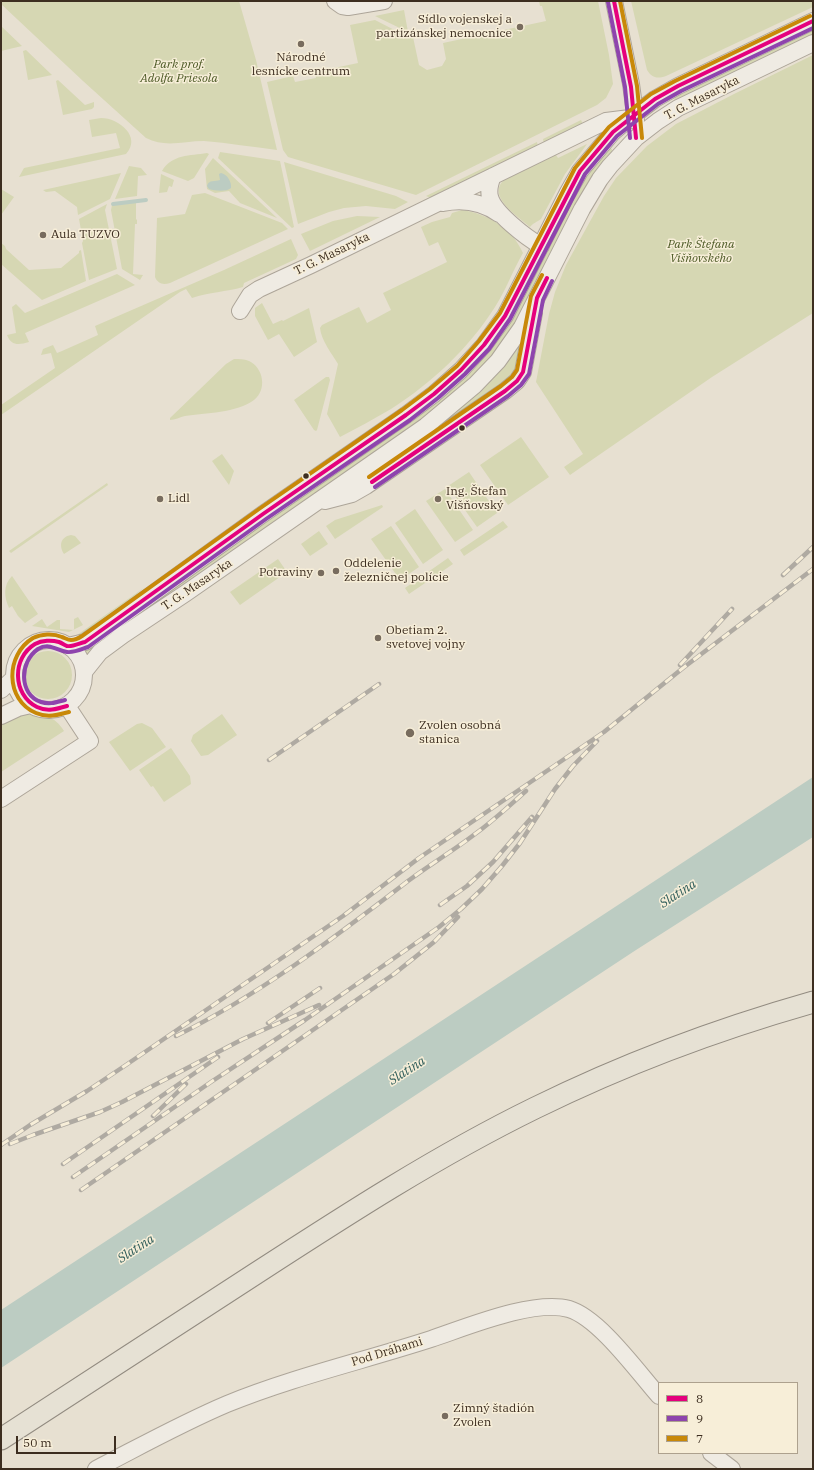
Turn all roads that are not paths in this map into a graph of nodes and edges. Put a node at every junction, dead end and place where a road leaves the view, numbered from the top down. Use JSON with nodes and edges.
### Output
{"nodes":[{"id":1,"x":335,"y":1,"type":"edge"},
{"id":2,"x":384,"y":1,"type":"edge"},
{"id":3,"x":614,"y":1,"type":"edge"},
{"id":4,"x":813,"y":21,"type":"edge"},
{"id":5,"x":813,"y":43,"type":"edge"},
{"id":6,"x":632,"y":116,"type":"junction"},
{"id":7,"x":636,"y":138,"type":"junction"},
{"id":8,"x":493,"y":176,"type":"junction"},
{"id":9,"x":431,"y":206,"type":"junction"},
{"id":10,"x":507,"y":219,"type":"junction"},
{"id":11,"x":541,"y":246,"type":"junction"},
{"id":12,"x":537,"y":298,"type":"junction"},
{"id":13,"x":240,"y":311,"type":"dead end"},
{"id":14,"x":314,"y":503,"type":"junction"},
{"id":15,"x":68,"y":646,"type":"junction"},
{"id":16,"x":84,"y":672,"type":"junction"},
{"id":17,"x":14,"y":678,"type":"junction"},
{"id":18,"x":1,"y":690,"type":"edge"},
{"id":19,"x":31,"y":705,"type":"junction"},
{"id":20,"x":67,"y":706,"type":"junction"},
{"id":21,"x":1,"y":716,"type":"edge"},
{"id":22,"x":1,"y":799,"type":"edge"},
{"id":23,"x":813,"y":1002,"type":"edge"},
{"id":24,"x":658,"y":1395,"type":"edge"},
{"id":25,"x":1,"y":1439,"type":"edge"},
{"id":26,"x":712,"y":1454,"type":"edge"},
{"id":27,"x":96,"y":1469,"type":"edge"},
{"id":28,"x":732,"y":1469,"type":"edge"}],
"edges":[{"from":1,"to":2,"type":"street"},
{"from":3,"to":6,"type":"street"},
{"from":4,"to":6,"type":"street","name":"T. G. Masaryka"},
{"from":5,"to":7,"type":"street","name":"T. G. Masaryka"},
{"from":6,"to":7,"type":"street"},
{"from":6,"to":8,"type":"street","name":"T. G. Masaryka"},
{"from":6,"to":11,"type":"street","name":"T. G. Masaryka"},
{"from":7,"to":12,"type":"street","name":"T. G. Masaryka"},
{"from":8,"to":9,"type":"street","name":"T. G. Masaryka"},
{"from":8,"to":10,"type":"street","name":"T. G. Masaryka"},
{"from":9,"to":10,"type":"street","name":"T. G. Masaryka"},
{"from":9,"to":13,"type":"street","name":"T. G. Masaryka"},
{"from":10,"to":11,"type":"street","name":"T. G. Masaryka"},
{"from":11,"to":15,"type":"street","name":"T. G. Masaryka"},
{"from":12,"to":14,"type":"street","name":"T. G. Masaryka"},
{"from":12,"to":14,"type":"street","name":"T. G. Masaryka"},
{"from":14,"to":16,"type":"street","name":"T. G. Masaryka"},
{"from":15,"to":16,"type":"street"},
{"from":15,"to":17,"type":"street"},
{"from":16,"to":20,"type":"street","name":"T. G. Masaryka"},
{"from":17,"to":18,"type":"street"},
{"from":17,"to":19,"type":"street"},
{"from":19,"to":20,"type":"street"},
{"from":19,"to":21,"type":"street"},
{"from":20,"to":22,"type":"street"},
{"from":23,"to":25,"type":"main road"},
{"from":24,"to":27,"type":"street","name":"Pod Dráhami"},
{"from":26,"to":28,"type":"street"}]}
